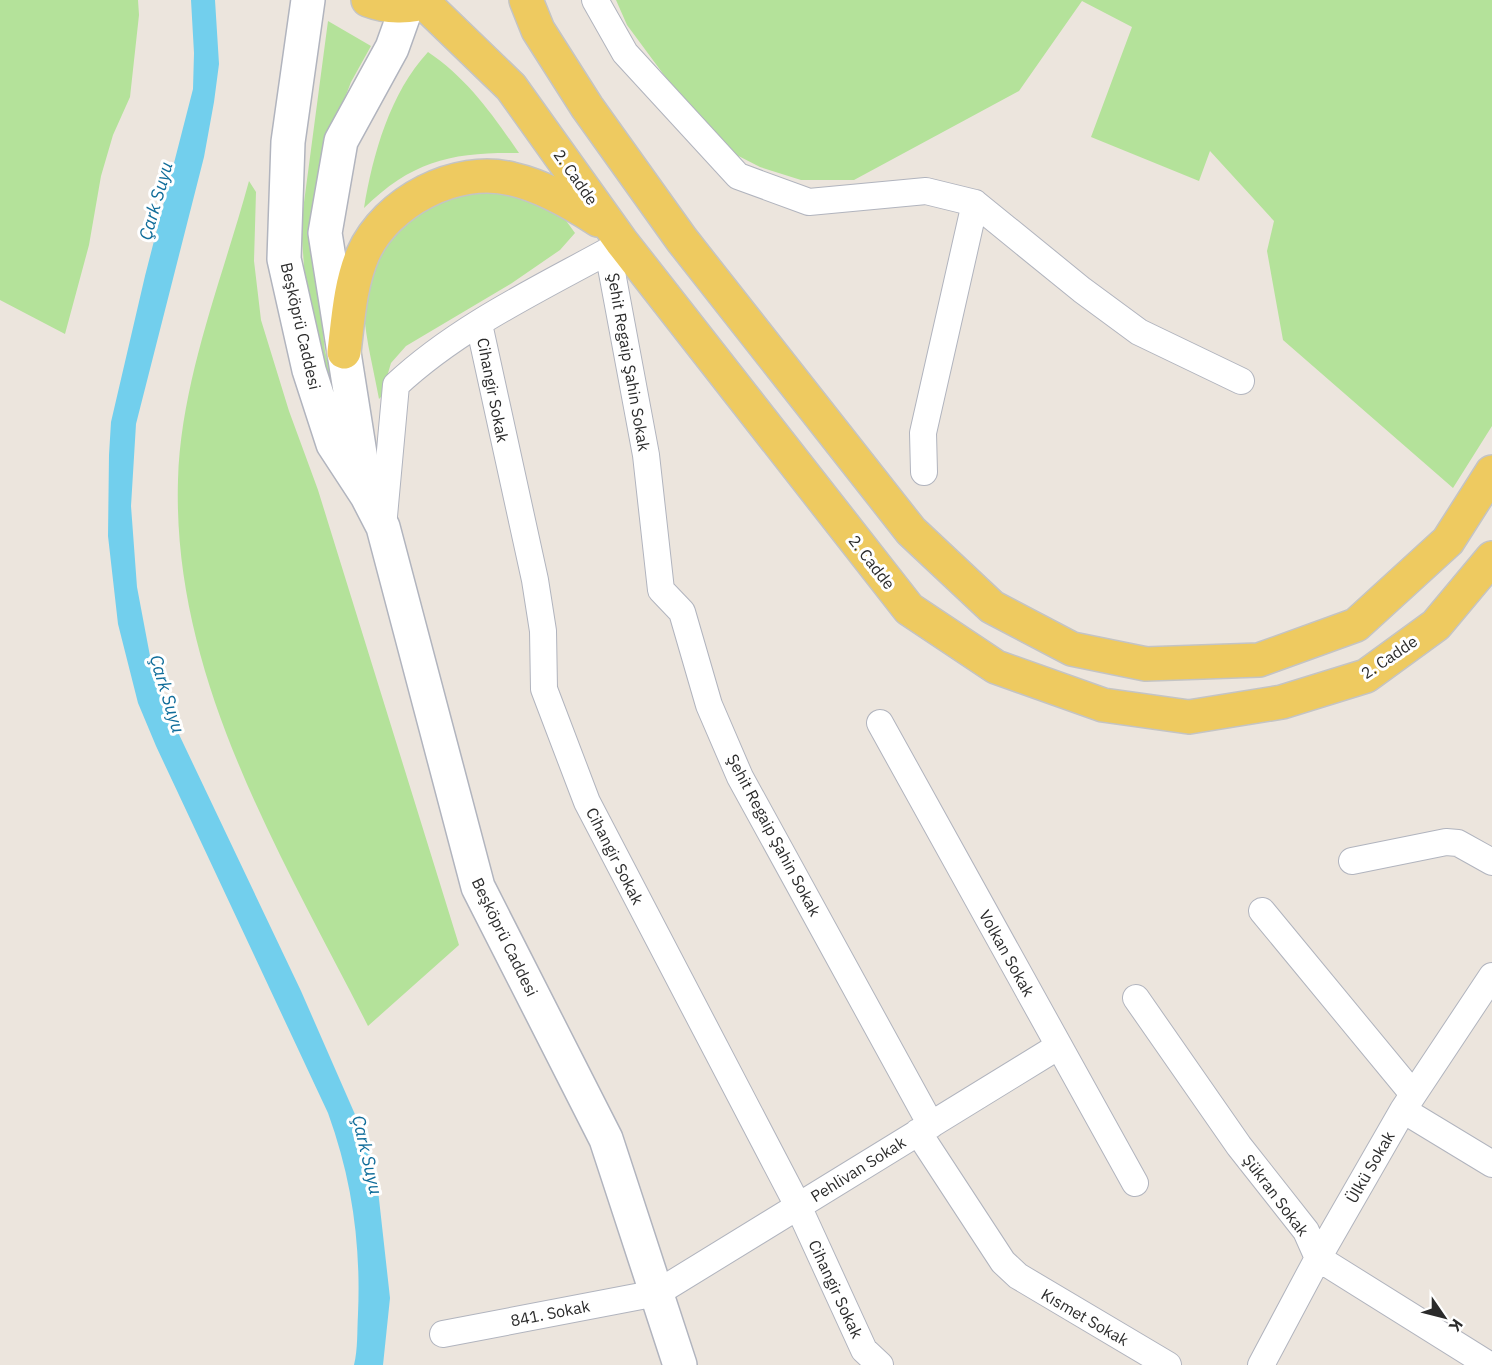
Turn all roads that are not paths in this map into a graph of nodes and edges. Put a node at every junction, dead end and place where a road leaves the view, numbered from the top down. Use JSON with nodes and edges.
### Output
{"nodes":[{"id":1,"x":308,"y":0,"type":"edge"},
{"id":2,"x":368,"y":0,"type":"edge"},
{"id":3,"x":526,"y":0,"type":"edge"},
{"id":4,"x":595,"y":0,"type":"edge"},
{"id":5,"x":419,"y":3,"type":"edge"},
{"id":6,"x":975,"y":203,"type":"junction"},
{"id":7,"x":614,"y":240,"type":"junction"},
{"id":8,"x":479,"y":324,"type":"junction"},
{"id":9,"x":344,"y":352,"type":"junction"},
{"id":10,"x":1241,"y":381,"type":"dead end"},
{"id":11,"x":924,"y":472,"type":"dead end"},
{"id":12,"x":1492,"y":472,"type":"edge"},
{"id":13,"x":367,"y":496,"type":"junction"},
{"id":14,"x":383,"y":527,"type":"junction"},
{"id":15,"x":1492,"y":558,"type":"edge"},
{"id":16,"x":880,"y":723,"type":"dead end"},
{"id":17,"x":1352,"y":861,"type":"dead end"},
{"id":18,"x":1492,"y":862,"type":"edge"},
{"id":19,"x":1262,"y":911,"type":"dead end"},
{"id":20,"x":1492,"y":976,"type":"edge"},
{"id":21,"x":1136,"y":998,"type":"dead end"},
{"id":22,"x":1059,"y":1046,"type":"junction"},
{"id":23,"x":1408,"y":1102,"type":"junction"},
{"id":24,"x":925,"y":1128,"type":"junction"},
{"id":25,"x":1492,"y":1164,"type":"edge"},
{"id":26,"x":1135,"y":1183,"type":"dead end"},
{"id":27,"x":798,"y":1206,"type":"junction"},
{"id":28,"x":1318,"y":1258,"type":"junction"},
{"id":29,"x":1032,"y":1286,"type":"joint"},
{"id":30,"x":657,"y":1293,"type":"junction"},
{"id":31,"x":443,"y":1334,"type":"dead end"},
{"id":32,"x":872,"y":1357,"type":"edge"},
{"id":33,"x":680,"y":1365,"type":"edge"},
{"id":34,"x":1168,"y":1365,"type":"edge"},
{"id":35,"x":1261,"y":1365,"type":"edge"},
{"id":36,"x":1489,"y":1365,"type":"edge"}],
"edges":[{"from":1,"to":13,"type":"main road","name":"Beşköprü Caddesi"},
{"from":2,"to":5,"type":"main road"},
{"from":3,"to":12,"type":"main road"},
{"from":4,"to":6,"type":"street"},
{"from":5,"to":7,"type":"main road","name":"2. Cadde"},
{"from":5,"to":9,"type":"main road","name":"Beşköprü Caddesi"},
{"from":6,"to":10,"type":"street"},
{"from":6,"to":11,"type":"street"},
{"from":7,"to":8,"type":"street"},
{"from":7,"to":9,"type":"main road"},
{"from":7,"to":15,"type":"main road","name":"2. Cadde"},
{"from":7,"to":24,"type":"street","name":"Şehit Regaip Şahin Sokak"},
{"from":8,"to":14,"type":"street"},
{"from":8,"to":27,"type":"street","name":"Cihangir Sokak"},
{"from":9,"to":13,"type":"main road","name":"Beşköprü Caddesi"},
{"from":13,"to":14,"type":"main road","name":"Beşköprü Caddesi"},
{"from":14,"to":30,"type":"main road","name":"Beşköprü Caddesi"},
{"from":16,"to":22,"type":"street","name":"Volkan Sokak"},
{"from":17,"to":18,"type":"street"},
{"from":19,"to":23,"type":"street"},
{"from":20,"to":23,"type":"street","name":"Ülkü Sokak"},
{"from":21,"to":28,"type":"street","name":"Şükran Sokak"},
{"from":22,"to":24,"type":"street","name":"Pehlivan Sokak"},
{"from":22,"to":26,"type":"street","name":"Volkan Sokak"},
{"from":23,"to":25,"type":"street"},
{"from":23,"to":28,"type":"street","name":"Ülkü Sokak"},
{"from":24,"to":27,"type":"street","name":"Pehlivan Sokak"},
{"from":24,"to":29,"type":"street","name":"Şehit Regaip Şahin Sokak"},
{"from":27,"to":30,"type":"street","name":"Pehlivan Sokak"},
{"from":27,"to":32,"type":"street","name":"Cihangir Sokak"},
{"from":28,"to":35,"type":"street","name":"Ülkü Sokak"},
{"from":28,"to":36,"type":"street"},
{"from":29,"to":34,"type":"street","name":"Kısmet Sokak"},
{"from":30,"to":31,"type":"street","name":"841. Sokak"},
{"from":30,"to":33,"type":"main road","name":"Beşköprü Caddesi"}]}
